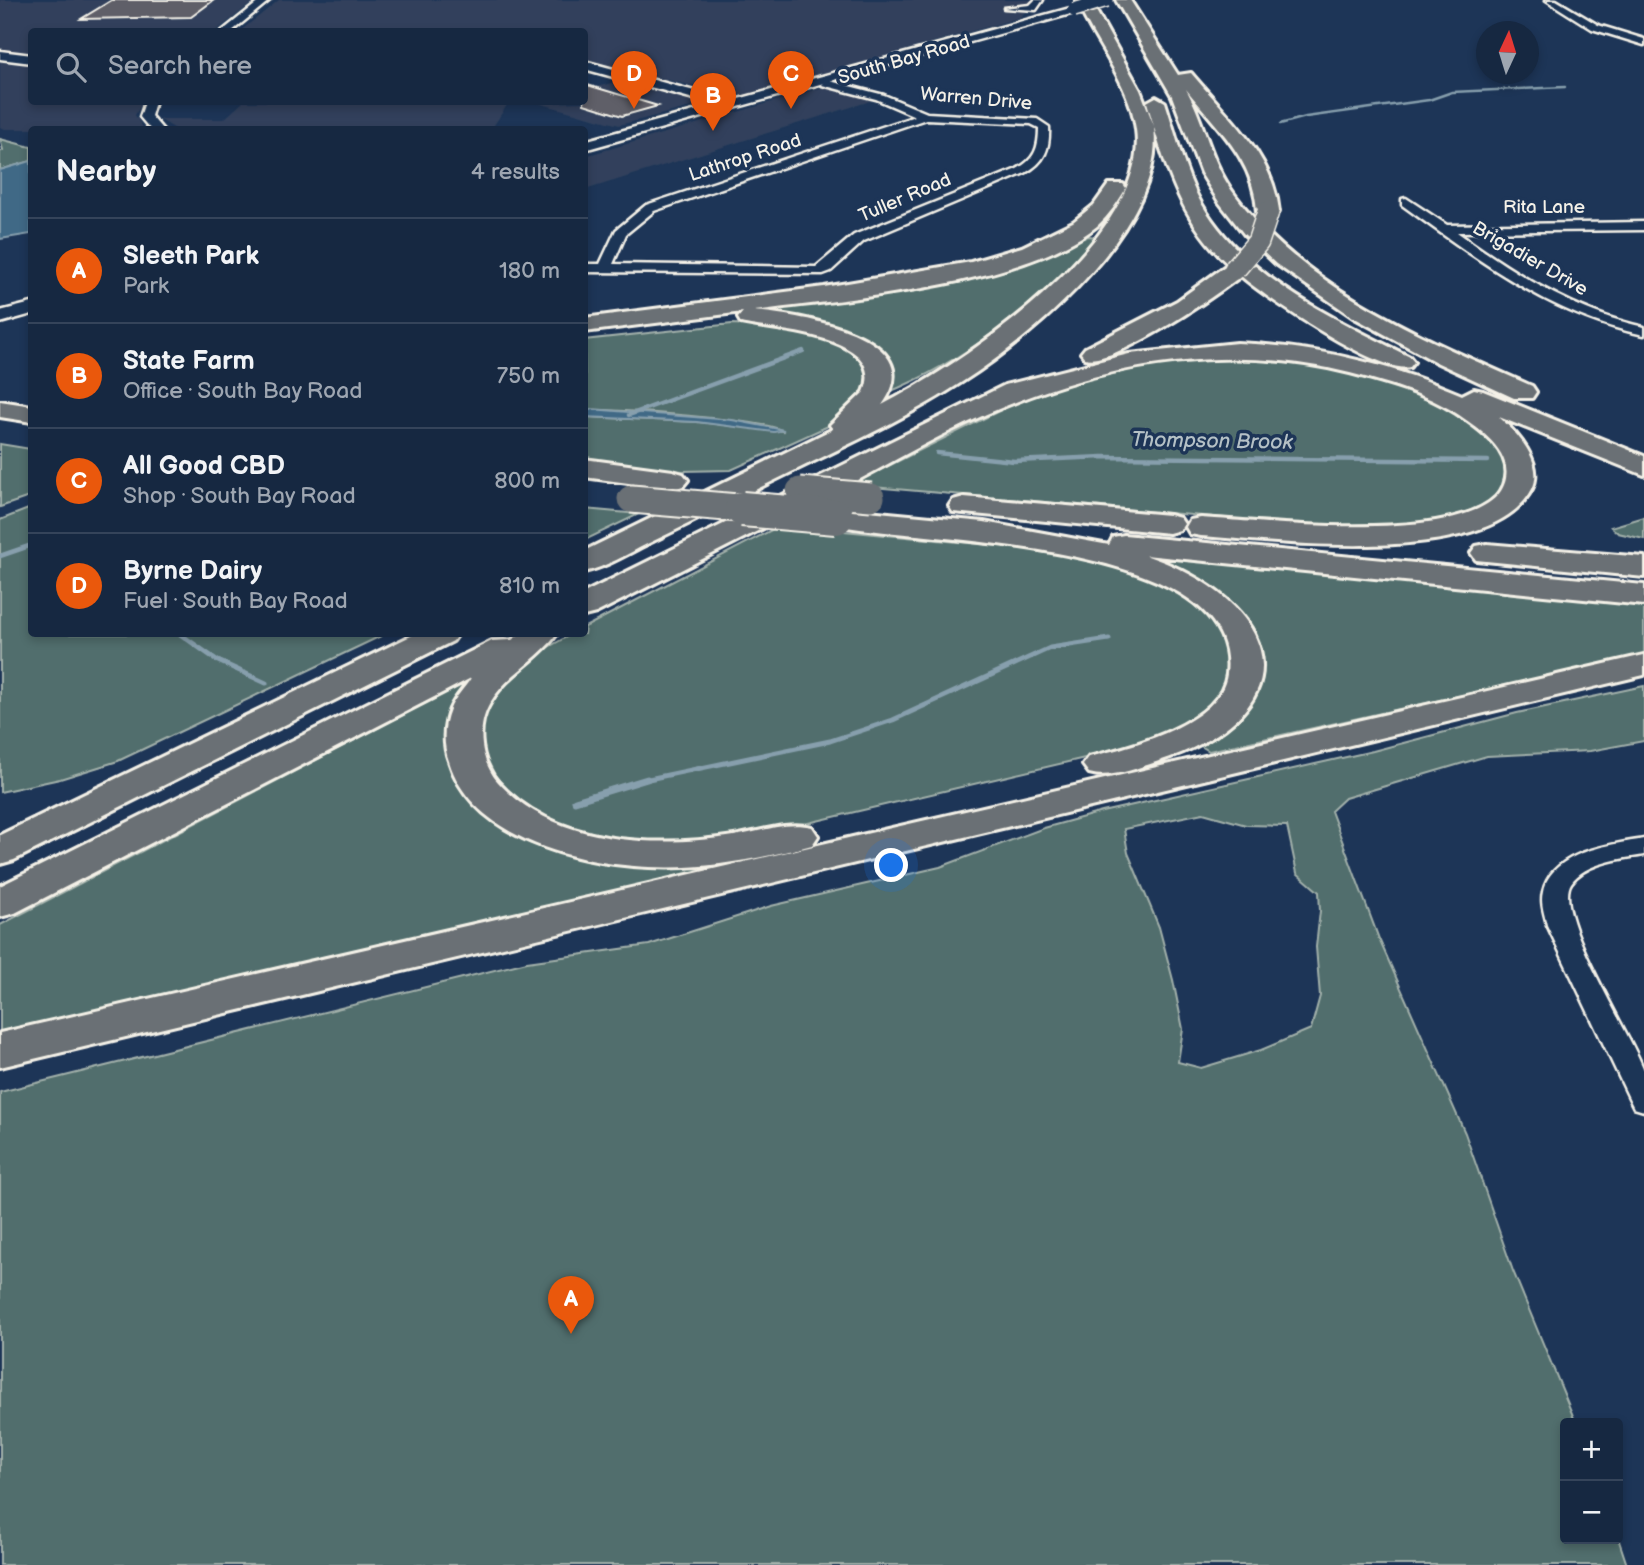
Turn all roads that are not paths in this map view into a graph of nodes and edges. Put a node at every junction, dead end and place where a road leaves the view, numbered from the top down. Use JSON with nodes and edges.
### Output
{"nodes":[{"id":1,"x":266,"y":0,"type":"edge"},
{"id":2,"x":1039,"y":0,"type":"edge"},
{"id":3,"x":1098,"y":0,"type":"edge"},
{"id":4,"x":1550,"y":0,"type":"edge"},
{"id":5,"x":1118,"y":1,"type":"edge"},
{"id":6,"x":1078,"y":5,"type":"edge"},
{"id":7,"x":1008,"y":8,"type":"dead end"},
{"id":8,"x":1623,"y":25,"type":"dead end"},
{"id":9,"x":1595,"y":27,"type":"junction"},
{"id":10,"x":230,"y":28,"type":"edge"},
{"id":11,"x":980,"y":36,"type":"junction"},
{"id":12,"x":1644,"y":42,"type":"edge"},
{"id":13,"x":0,"y":55,"type":"edge"},
{"id":14,"x":28,"y":58,"type":"edge"},
{"id":15,"x":588,"y":66,"type":"edge"},
{"id":16,"x":826,"y":83,"type":"junction"},
{"id":17,"x":1138,"y":102,"type":"junction"},
{"id":18,"x":149,"y":105,"type":"edge"},
{"id":19,"x":735,"y":106,"type":"junction"},
{"id":20,"x":925,"y":116,"type":"junction"},
{"id":21,"x":1042,"y":124,"type":"joint"},
{"id":22,"x":154,"y":126,"type":"edge"},
{"id":23,"x":588,"y":148,"type":"edge"},
{"id":24,"x":1406,"y":202,"type":"dead end"},
{"id":25,"x":1644,"y":226,"type":"edge"},
{"id":26,"x":1627,"y":227,"type":"junction"},
{"id":27,"x":1445,"y":229,"type":"junction"},
{"id":28,"x":1644,"y":241,"type":"edge"},
{"id":29,"x":588,"y":268,"type":"edge"},
{"id":30,"x":604,"y":268,"type":"junction"},
{"id":31,"x":28,"y":303,"type":"edge"},
{"id":32,"x":28,"y":309,"type":"edge"},
{"id":33,"x":0,"y":311,"type":"edge"},
{"id":34,"x":0,"y":317,"type":"edge"},
{"id":35,"x":588,"y":325,"type":"edge"},
{"id":36,"x":1644,"y":331,"type":"edge"},
{"id":37,"x":588,"y":332,"type":"edge"},
{"id":38,"x":1540,"y":399,"type":"dead end"},
{"id":39,"x":990,"y":402,"type":"junction"},
{"id":40,"x":0,"y":409,"type":"edge"},
{"id":41,"x":28,"y":413,"type":"edge"},
{"id":42,"x":0,"y":433,"type":"edge"},
{"id":43,"x":28,"y":437,"type":"edge"},
{"id":44,"x":792,"y":460,"type":"junction"},
{"id":45,"x":1644,"y":466,"type":"edge"},
{"id":46,"x":588,"y":470,"type":"edge"},
{"id":47,"x":588,"y":495,"type":"edge"},
{"id":48,"x":1201,"y":527,"type":"junction"},
{"id":49,"x":958,"y":528,"type":"junction"},
{"id":50,"x":588,"y":562,"type":"edge"},
{"id":51,"x":1644,"y":567,"type":"edge"},
{"id":52,"x":1644,"y":595,"type":"edge"},
{"id":53,"x":588,"y":604,"type":"edge"},
{"id":54,"x":435,"y":637,"type":"edge"},
{"id":55,"x":525,"y":637,"type":"edge"},
{"id":56,"x":536,"y":637,"type":"edge"},
{"id":57,"x":1644,"y":665,"type":"edge"},
{"id":58,"x":1644,"y":847,"type":"edge"},
{"id":59,"x":0,"y":851,"type":"edge"},
{"id":60,"x":0,"y":904,"type":"edge"},
{"id":61,"x":0,"y":1050,"type":"edge"},
{"id":62,"x":1644,"y":1100,"type":"edge"}],
"edges":[{"from":1,"to":10,"type":"street"},
{"from":2,"to":7,"type":"street"},
{"from":3,"to":45,"type":"highway"},
{"from":4,"to":9,"type":"street"},
{"from":5,"to":6,"type":"street","name":"South Bay Road","bridge":true},
{"from":5,"to":38,"type":"highway"},
{"from":5,"to":39,"type":"highway","bridge":true},
{"from":6,"to":11,"type":"street","name":"South Bay Road"},
{"from":6,"to":17,"type":"highway"},
{"from":8,"to":9,"type":"street"},
{"from":9,"to":12,"type":"street"},
{"from":11,"to":16,"type":"street","name":"South Bay Road"},
{"from":11,"to":19,"type":"street","name":"South Bay Road"},
{"from":13,"to":14,"type":"street"},
{"from":15,"to":19,"type":"street"},
{"from":16,"to":19,"type":"street","name":"South Bay Road"},
{"from":16,"to":20,"type":"street","name":"Warren Drive"},
{"from":17,"to":35,"type":"highway"},
{"from":17,"to":44,"type":"highway"},
{"from":18,"to":22,"type":"street"},
{"from":19,"to":23,"type":"street","name":"South Bay Road"},
{"from":20,"to":21,"type":"street","name":"Warren Drive"},
{"from":20,"to":30,"type":"street","name":"Lathrop Road"},
{"from":21,"to":30,"type":"street","name":"Tuller Road"},
{"from":24,"to":27,"type":"street","name":"Brigadier Drive"},
{"from":25,"to":26,"type":"street","name":"Rita Lane"},
{"from":26,"to":27,"type":"street","name":"Rita Lane"},
{"from":26,"to":28,"type":"street"},
{"from":27,"to":36,"type":"street","name":"Brigadier Drive"},
{"from":29,"to":30,"type":"street","name":"Tuller Road"},
{"from":31,"to":33,"type":"street"},
{"from":32,"to":34,"type":"street"},
{"from":37,"to":44,"type":"highway"},
{"from":39,"to":48,"type":"highway"},
{"from":39,"to":53,"type":"highway"},
{"from":40,"to":41,"type":"highway"},
{"from":42,"to":43,"type":"highway"},
{"from":44,"to":50,"type":"highway"},
{"from":46,"to":48,"type":"highway","bridge":true},
{"from":47,"to":49,"type":"highway","bridge":true},
{"from":48,"to":51,"type":"highway"},
{"from":49,"to":52,"type":"highway"},
{"from":49,"to":56,"type":"highway"},
{"from":54,"to":59,"type":"highway"},
{"from":55,"to":60,"type":"highway"},
{"from":57,"to":61,"type":"highway"},
{"from":58,"to":62,"type":"street"}]}
